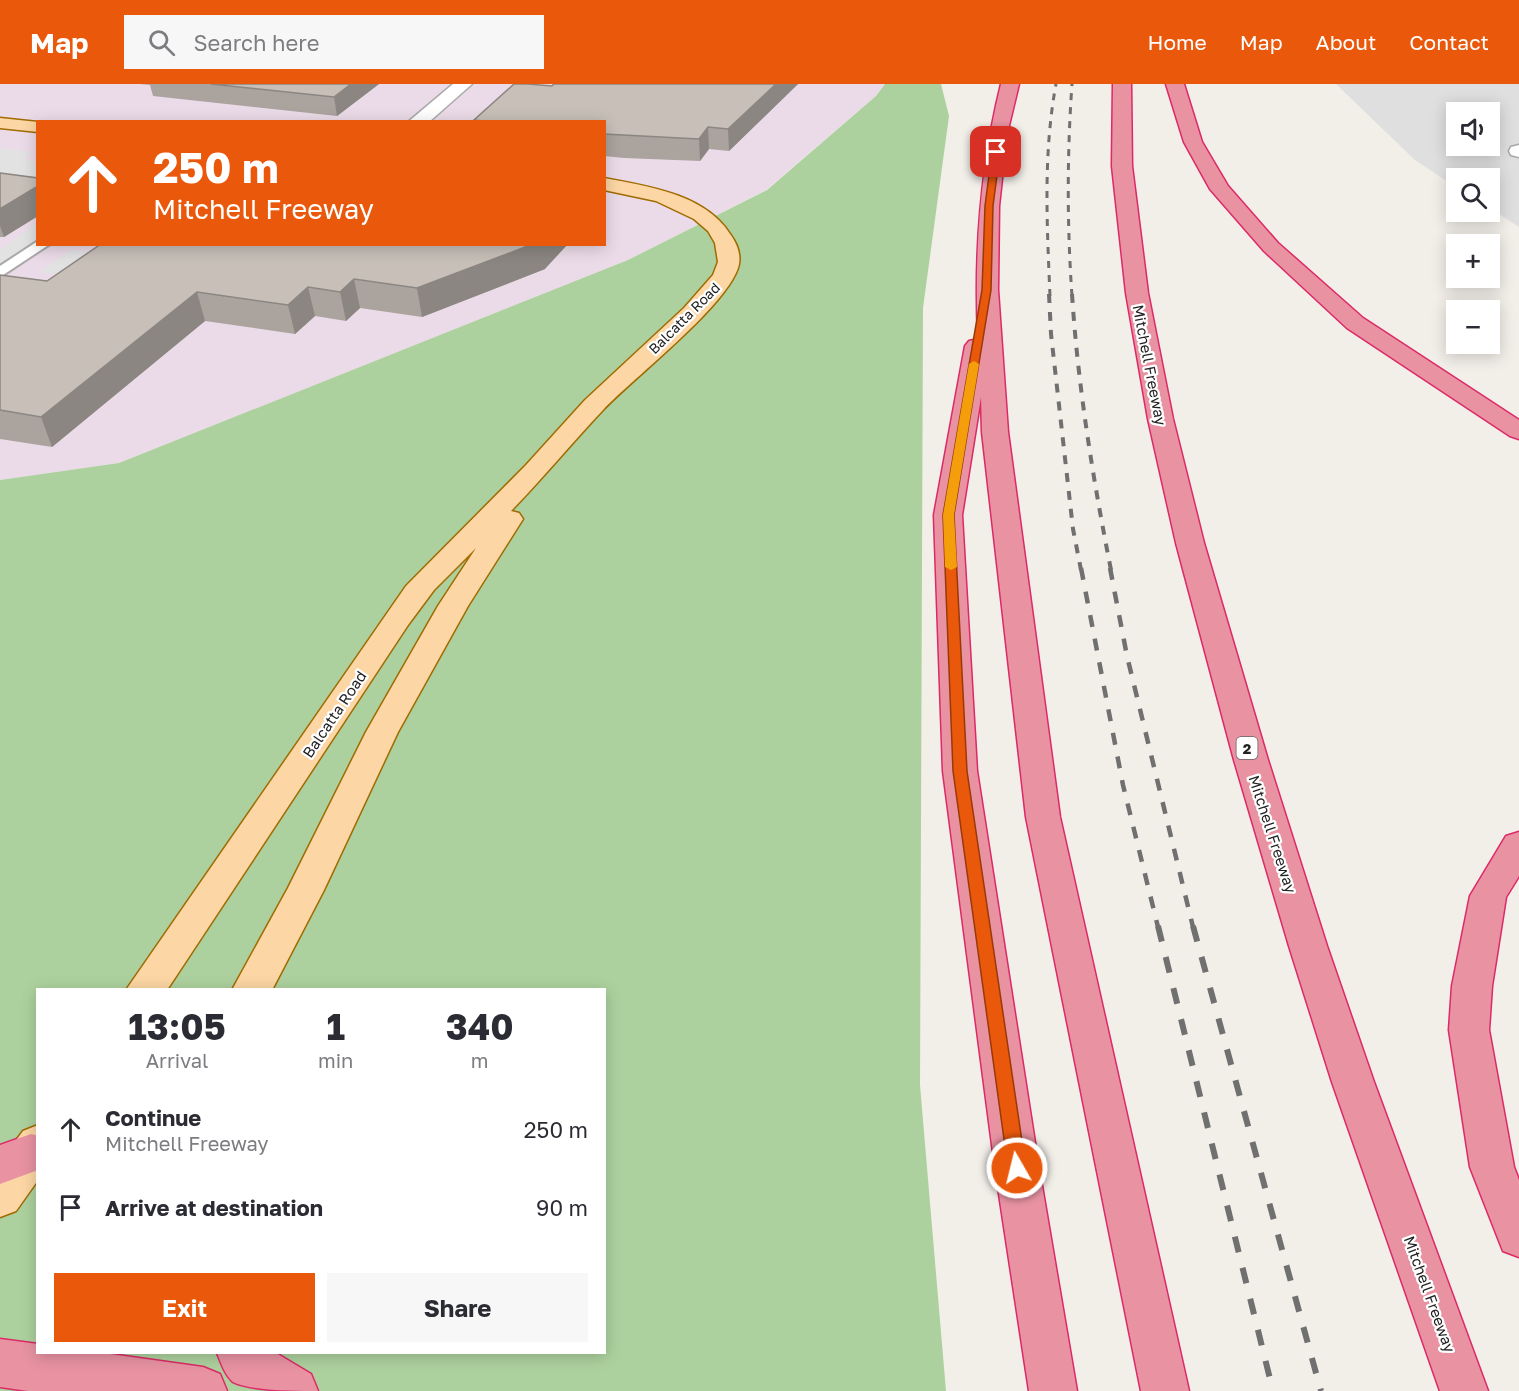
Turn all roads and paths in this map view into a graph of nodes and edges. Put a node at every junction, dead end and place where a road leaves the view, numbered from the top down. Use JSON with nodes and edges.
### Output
{"nodes":[{"id":1,"x":463,"y":84,"type":"edge"},
{"id":2,"x":1010,"y":84,"type":"edge"},
{"id":3,"x":1122,"y":84,"type":"edge"},
{"id":4,"x":1175,"y":84,"type":"edge"},
{"id":5,"x":419,"y":120,"type":"edge"},
{"id":6,"x":0,"y":123,"type":"edge"},
{"id":7,"x":36,"y":128,"type":"edge"},
{"id":8,"x":606,"y":184,"type":"edge"},
{"id":9,"x":40,"y":246,"type":"edge"},
{"id":10,"x":0,"y":273,"type":"edge"},
{"id":11,"x":987,"y":290,"type":"junction"},
{"id":12,"x":1519,"y":431,"type":"edge"},
{"id":13,"x":547,"y":459,"type":"junction"},
{"id":14,"x":1519,"y":845,"type":"edge"},
{"id":15,"x":147,"y":988,"type":"edge"},
{"id":16,"x":253,"y":988,"type":"edge"},
{"id":17,"x":23,"y":1154,"type":"edge"},
{"id":18,"x":0,"y":1197,"type":"edge"},
{"id":19,"x":1519,"y":1236,"type":"edge"},
{"id":20,"x":242,"y":1354,"type":"edge"},
{"id":21,"x":26,"y":1369,"type":"edge"},
{"id":22,"x":203,"y":1391,"type":"edge"},
{"id":23,"x":294,"y":1391,"type":"edge"},
{"id":24,"x":1053,"y":1391,"type":"edge"},
{"id":25,"x":1165,"y":1391,"type":"edge"},
{"id":26,"x":1464,"y":1391,"type":"edge"}],
"edges":[{"from":1,"to":5,"type":"street"},
{"from":2,"to":11,"type":"highway"},
{"from":3,"to":26,"type":"highway","name":"Mitchell Freeway","number":"2"},
{"from":4,"to":12,"type":"highway"},
{"from":6,"to":7,"type":"main road"},
{"from":8,"to":13,"type":"main road","name":"Balcatta Road"},
{"from":9,"to":10,"type":"lane"},
{"from":11,"to":24,"type":"highway"},
{"from":11,"to":25,"type":"highway"},
{"from":13,"to":15,"type":"main road","name":"Balcatta Road"},
{"from":13,"to":16,"type":"main road","name":"Balcatta Road"},
{"from":14,"to":19,"type":"highway"},
{"from":17,"to":18,"type":"main road"},
{"from":20,"to":23,"type":"highway"},
{"from":21,"to":22,"type":"highway"}]}
